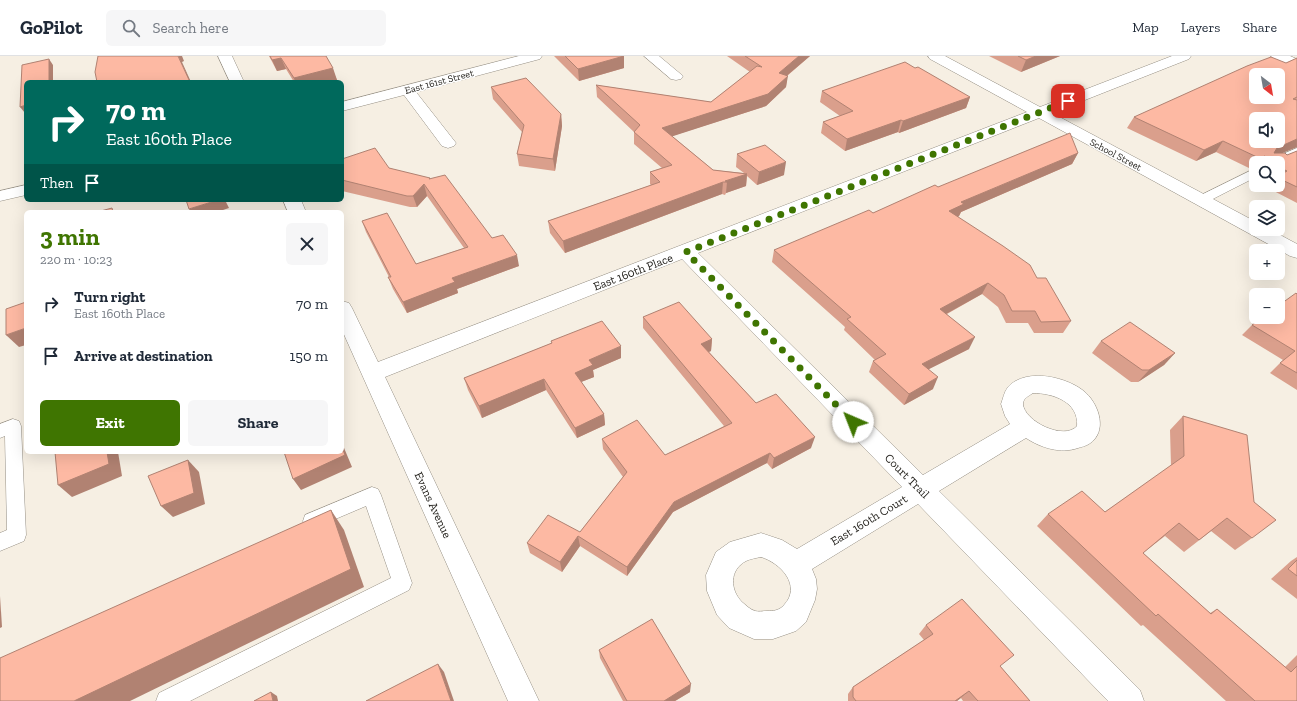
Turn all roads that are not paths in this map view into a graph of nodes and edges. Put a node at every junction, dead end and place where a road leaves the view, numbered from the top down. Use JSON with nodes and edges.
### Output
{"nodes":[{"id":1,"x":225,"y":56,"type":"edge"},
{"id":2,"x":535,"y":56,"type":"edge"},
{"id":3,"x":651,"y":56,"type":"edge"},
{"id":4,"x":935,"y":56,"type":"edge"},
{"id":5,"x":1184,"y":56,"type":"edge"},
{"id":6,"x":1278,"y":56,"type":"edge"},
{"id":7,"x":1297,"y":64,"type":"edge"},
{"id":8,"x":676,"y":76,"type":"dead end"},
{"id":9,"x":236,"y":80,"type":"edge"},
{"id":10,"x":407,"y":90,"type":"junction"},
{"id":11,"x":344,"y":106,"type":"edge"},
{"id":12,"x":1039,"y":113,"type":"junction"},
{"id":13,"x":448,"y":143,"type":"dead end"},
{"id":14,"x":1297,"y":151,"type":"edge"},
{"id":15,"x":1285,"y":157,"type":"edge"},
{"id":16,"x":1249,"y":176,"type":"edge"},
{"id":17,"x":24,"y":190,"type":"edge"},
{"id":18,"x":0,"y":196,"type":"edge"},
{"id":19,"x":1201,"y":200,"type":"junction"},
{"id":20,"x":686,"y":252,"type":"junction"},
{"id":21,"x":1297,"y":252,"type":"edge"},
{"id":22,"x":344,"y":312,"type":"edge"},
{"id":23,"x":372,"y":373,"type":"junction"},
{"id":24,"x":1025,"y":427,"type":"dead end"},
{"id":25,"x":0,"y":431,"type":"edge"},
{"id":26,"x":920,"y":489,"type":"junction"},
{"id":27,"x":295,"y":529,"type":"edge"},
{"id":28,"x":0,"y":542,"type":"edge"},
{"id":29,"x":795,"y":564,"type":"dead end"},
{"id":30,"x":167,"y":701,"type":"edge"},
{"id":31,"x":524,"y":701,"type":"edge"},
{"id":32,"x":1129,"y":701,"type":"edge"}],
"edges":[{"from":1,"to":9,"type":"street"},
{"from":2,"to":10,"type":"street","name":"East 161st Street"},
{"from":3,"to":8,"type":"street"},
{"from":4,"to":12,"type":"street","name":"School Street"},
{"from":5,"to":12,"type":"street","name":"East 160th Place"},
{"from":6,"to":7,"type":"street"},
{"from":10,"to":11,"type":"street","name":"East 161st Street"},
{"from":10,"to":13,"type":"street"},
{"from":12,"to":19,"type":"street","name":"School Street"},
{"from":12,"to":20,"type":"street","name":"East 160th Place"},
{"from":14,"to":15,"type":"lane"},
{"from":16,"to":19,"type":"lane"},
{"from":17,"to":18,"type":"street"},
{"from":19,"to":21,"type":"street","name":"School Street"},
{"from":20,"to":23,"type":"street","name":"East 160th Place"},
{"from":20,"to":26,"type":"street","name":"Court Trail"},
{"from":22,"to":23,"type":"street","name":"Evans Avenue"},
{"from":23,"to":31,"type":"street","name":"Evans Avenue"},
{"from":24,"to":26,"type":"street","name":"East 160th Court"},
{"from":25,"to":28,"type":"lane"},
{"from":26,"to":29,"type":"street","name":"East 160th Court"},
{"from":26,"to":32,"type":"street","name":"Court Trail"},
{"from":27,"to":30,"type":"lane"}]}
